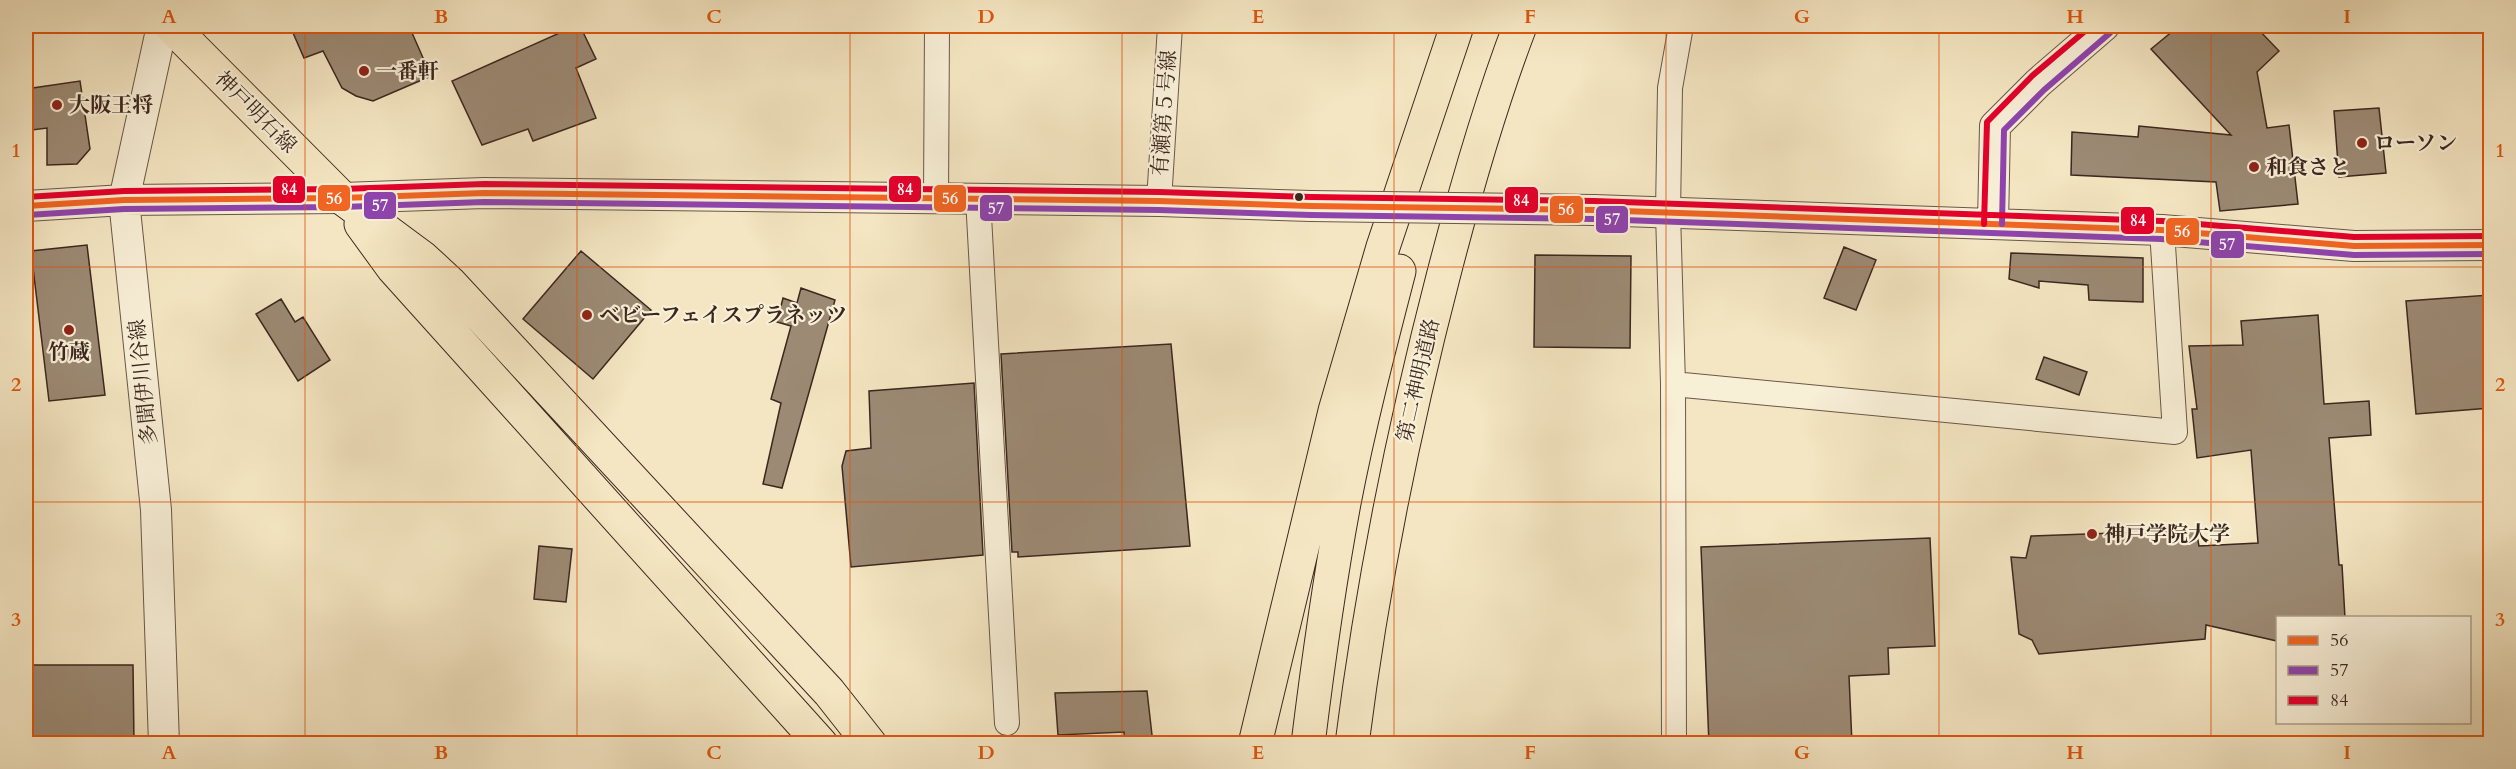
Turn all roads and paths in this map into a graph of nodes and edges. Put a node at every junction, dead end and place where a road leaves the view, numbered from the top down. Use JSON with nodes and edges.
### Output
{"nodes":[{"id":1,"x":162,"y":26,"type":"edge"},
{"id":2,"x":171,"y":26,"type":"edge"},
{"id":3,"x":937,"y":26,"type":"edge"},
{"id":4,"x":1170,"y":26,"type":"edge"},
{"id":5,"x":1457,"y":26,"type":"edge"},
{"id":6,"x":1472,"y":26,"type":"edge"},
{"id":7,"x":1520,"y":26,"type":"edge"},
{"id":8,"x":1682,"y":26,"type":"edge"},
{"id":9,"x":2104,"y":26,"type":"edge"},
{"id":10,"x":342,"y":198,"type":"junction"},
{"id":11,"x":936,"y":198,"type":"junction"},
{"id":12,"x":978,"y":198,"type":"junction"},
{"id":13,"x":124,"y":200,"type":"junction"},
{"id":14,"x":1159,"y":201,"type":"junction"},
{"id":15,"x":26,"y":206,"type":"edge"},
{"id":16,"x":1668,"y":213,"type":"junction"},
{"id":17,"x":1993,"y":224,"type":"junction"},
{"id":18,"x":2163,"y":230,"type":"junction"},
{"id":19,"x":2490,"y":245,"type":"edge"},
{"id":20,"x":1673,"y":384,"type":"junction"},
{"id":21,"x":829,"y":692,"type":"junction"},
{"id":22,"x":1007,"y":723,"type":"dead end"},
{"id":23,"x":814,"y":738,"type":"edge"},
{"id":24,"x":164,"y":744,"type":"edge"},
{"id":25,"x":870,"y":744,"type":"edge"},
{"id":26,"x":893,"y":744,"type":"edge"},
{"id":27,"x":1255,"y":744,"type":"edge"},
{"id":28,"x":1308,"y":744,"type":"edge"},
{"id":29,"x":1352,"y":744,"type":"edge"},
{"id":30,"x":1674,"y":744,"type":"edge"}],
"edges":[{"from":1,"to":13,"type":"street","name":"多聞伊川谷線"},
{"from":2,"to":10,"type":"main road","name":"神戸明石線"},
{"from":3,"to":11,"type":"street"},
{"from":4,"to":14,"type":"street","name":"有瀬第５号線"},
{"from":5,"to":27,"type":"main road"},
{"from":6,"to":28,"type":"main road"},
{"from":7,"to":29,"type":"main road","name":"第二神明道路"},
{"from":8,"to":16,"type":"street"},
{"from":9,"to":17,"type":"street"},
{"from":10,"to":11,"type":"street"},
{"from":10,"to":13,"type":"street"},
{"from":10,"to":21,"type":"main road"},
{"from":10,"to":23,"type":"main road"},
{"from":11,"to":12,"type":"street"},
{"from":12,"to":14,"type":"street"},
{"from":12,"to":22,"type":"street"},
{"from":13,"to":15,"type":"street"},
{"from":13,"to":24,"type":"street","name":"多聞伊川谷線"},
{"from":14,"to":16,"type":"street","bridge":true},
{"from":16,"to":17,"type":"street"},
{"from":16,"to":20,"type":"street"},
{"from":17,"to":18,"type":"street"},
{"from":18,"to":19,"type":"street"},
{"from":18,"to":20,"type":"street"},
{"from":20,"to":30,"type":"street"},
{"from":21,"to":25,"type":"main road"},
{"from":21,"to":26,"type":"main road"}]}
